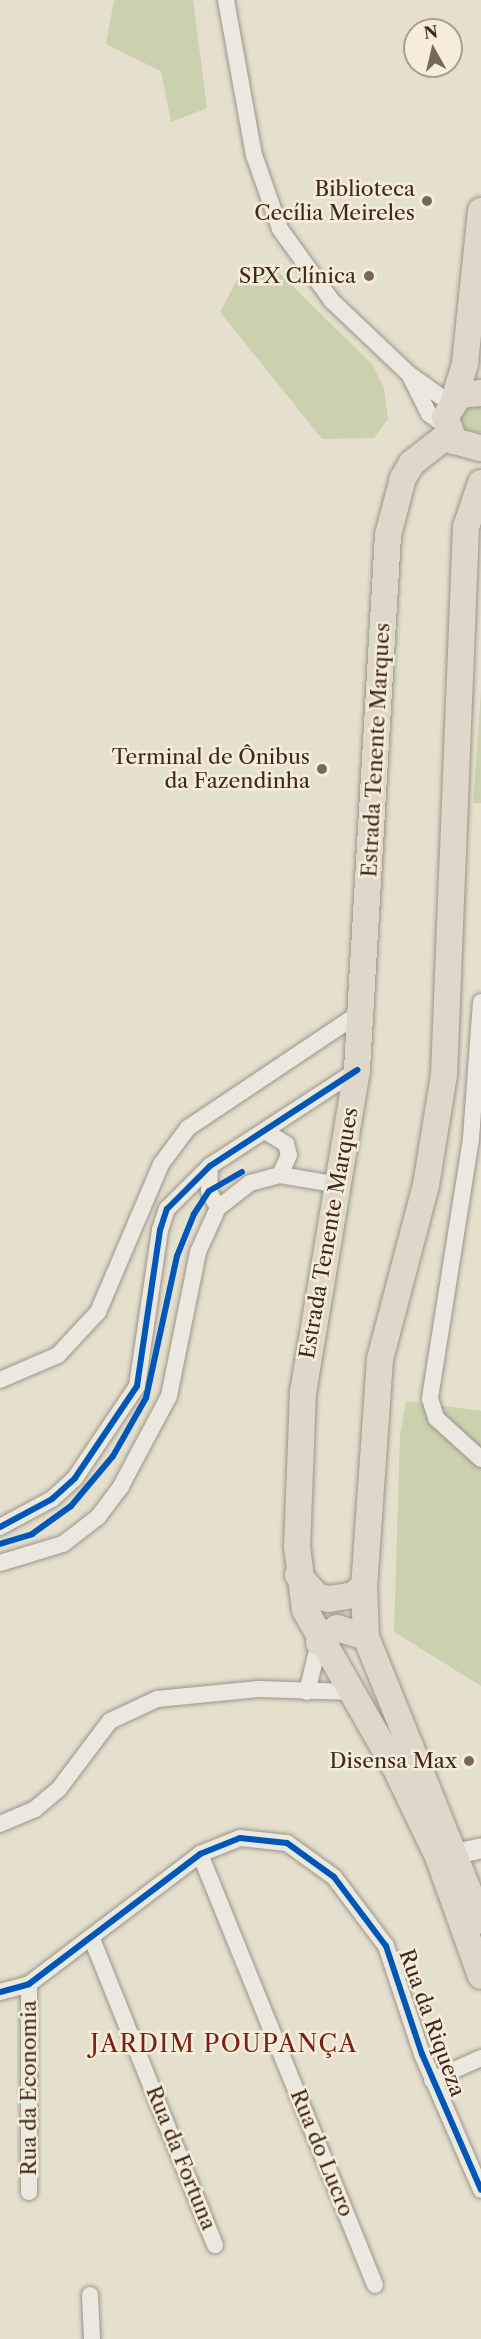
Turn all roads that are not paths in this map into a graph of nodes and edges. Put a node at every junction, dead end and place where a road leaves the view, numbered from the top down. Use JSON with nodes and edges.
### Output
{"nodes":[{"id":1,"x":226,"y":0,"type":"edge"},
{"id":2,"x":481,"y":211,"type":"edge"},
{"id":3,"x":409,"y":374,"type":"junction"},
{"id":4,"x":481,"y":393,"type":"edge"},
{"id":5,"x":450,"y":416,"type":"junction"},
{"id":6,"x":481,"y":448,"type":"edge"},
{"id":7,"x":481,"y":483,"type":"edge"},
{"id":8,"x":481,"y":1002,"type":"edge"},
{"id":9,"x":358,"y":1014,"type":"junction"},
{"id":10,"x":357,"y":1070,"type":"junction"},
{"id":11,"x":265,"y":1131,"type":"junction"},
{"id":12,"x":210,"y":1166,"type":"junction"},
{"id":13,"x":280,"y":1175,"type":"junction"},
{"id":14,"x":340,"y":1185,"type":"junction"},
{"id":15,"x":218,"y":1208,"type":"junction"},
{"id":16,"x":0,"y":1380,"type":"edge"},
{"id":17,"x":481,"y":1459,"type":"edge"},
{"id":18,"x":0,"y":1527,"type":"edge"},
{"id":19,"x":0,"y":1563,"type":"edge"},
{"id":20,"x":298,"y":1575,"type":"junction"},
{"id":21,"x":364,"y":1587,"type":"junction"},
{"id":22,"x":366,"y":1637,"type":"junction"},
{"id":23,"x":319,"y":1642,"type":"junction"},
{"id":24,"x":376,"y":1668,"type":"junction"},
{"id":25,"x":307,"y":1692,"type":"junction"},
{"id":26,"x":351,"y":1692,"type":"junction"},
{"id":27,"x":0,"y":1824,"type":"edge"},
{"id":28,"x":481,"y":1848,"type":"edge"},
{"id":29,"x":200,"y":1854,"type":"junction"},
{"id":30,"x":456,"y":1854,"type":"junction"},
{"id":31,"x":481,"y":1921,"type":"edge"},
{"id":32,"x":92,"y":1939,"type":"junction"},
{"id":33,"x":481,"y":1976,"type":"edge"},
{"id":34,"x":29,"y":1984,"type":"junction"},
{"id":35,"x":0,"y":1992,"type":"edge"},
{"id":36,"x":481,"y":2058,"type":"edge"},
{"id":37,"x":432,"y":2080,"type":"junction"},
{"id":38,"x":481,"y":2190,"type":"edge"},
{"id":39,"x":29,"y":2192,"type":"dead end"},
{"id":40,"x":215,"y":2245,"type":"dead end"},
{"id":41,"x":375,"y":2284,"type":"dead end"},
{"id":42,"x":90,"y":2295,"type":"dead end"},
{"id":43,"x":92,"y":2339,"type":"edge"}],
"edges":[{"from":1,"to":3,"type":"street"},
{"from":2,"to":5,"type":"main road"},
{"from":3,"to":5,"type":"street"},
{"from":3,"to":5,"type":"street"},
{"from":4,"to":5,"type":"main road","name":"Estrada Tenente Marques"},
{"from":5,"to":6,"type":"main road"},
{"from":5,"to":9,"type":"main road","name":"Estrada Tenente Marques"},
{"from":7,"to":21,"type":"main road"},
{"from":8,"to":17,"type":"street"},
{"from":9,"to":10,"type":"main road","name":"Estrada Tenente Marques"},
{"from":9,"to":16,"type":"street"},
{"from":10,"to":11,"type":"street"},
{"from":10,"to":14,"type":"main road","name":"Estrada Tenente Marques"},
{"from":11,"to":12,"type":"street"},
{"from":11,"to":13,"type":"street"},
{"from":12,"to":15,"type":"street"},
{"from":12,"to":18,"type":"street"},
{"from":13,"to":14,"type":"street"},
{"from":13,"to":15,"type":"street"},
{"from":14,"to":20,"type":"main road","name":"Estrada Tenente Marques"},
{"from":15,"to":19,"type":"street"},
{"from":20,"to":21,"type":"main road"},
{"from":20,"to":23,"type":"main road","name":"Estrada Tenente Marques"},
{"from":21,"to":22,"type":"main road"},
{"from":22,"to":23,"type":"main road"},
{"from":22,"to":24,"type":"main road"},
{"from":23,"to":25,"type":"street"},
{"from":23,"to":26,"type":"main road","name":"Estrada Tenente Marques"},
{"from":24,"to":26,"type":"main road"},
{"from":24,"to":30,"type":"main road"},
{"from":25,"to":26,"type":"street"},
{"from":25,"to":27,"type":"street"},
{"from":26,"to":33,"type":"main road","name":"Estrada Tenente Marques"},
{"from":28,"to":30,"type":"street"},
{"from":29,"to":32,"type":"street","name":"Rua da Riqueza"},
{"from":29,"to":37,"type":"street","name":"Rua da Riqueza"},
{"from":29,"to":41,"type":"street","name":"Rua do Lucro"},
{"from":30,"to":31,"type":"main road"},
{"from":32,"to":34,"type":"street","name":"Rua da Riqueza"},
{"from":32,"to":40,"type":"street","name":"Rua da Fortuna"},
{"from":34,"to":35,"type":"street","name":"Rua da Riqueza"},
{"from":34,"to":39,"type":"street","name":"Rua da Economia"},
{"from":36,"to":37,"type":"street"},
{"from":37,"to":38,"type":"street","name":"Rua da Riqueza"},
{"from":42,"to":43,"type":"street"}]}
